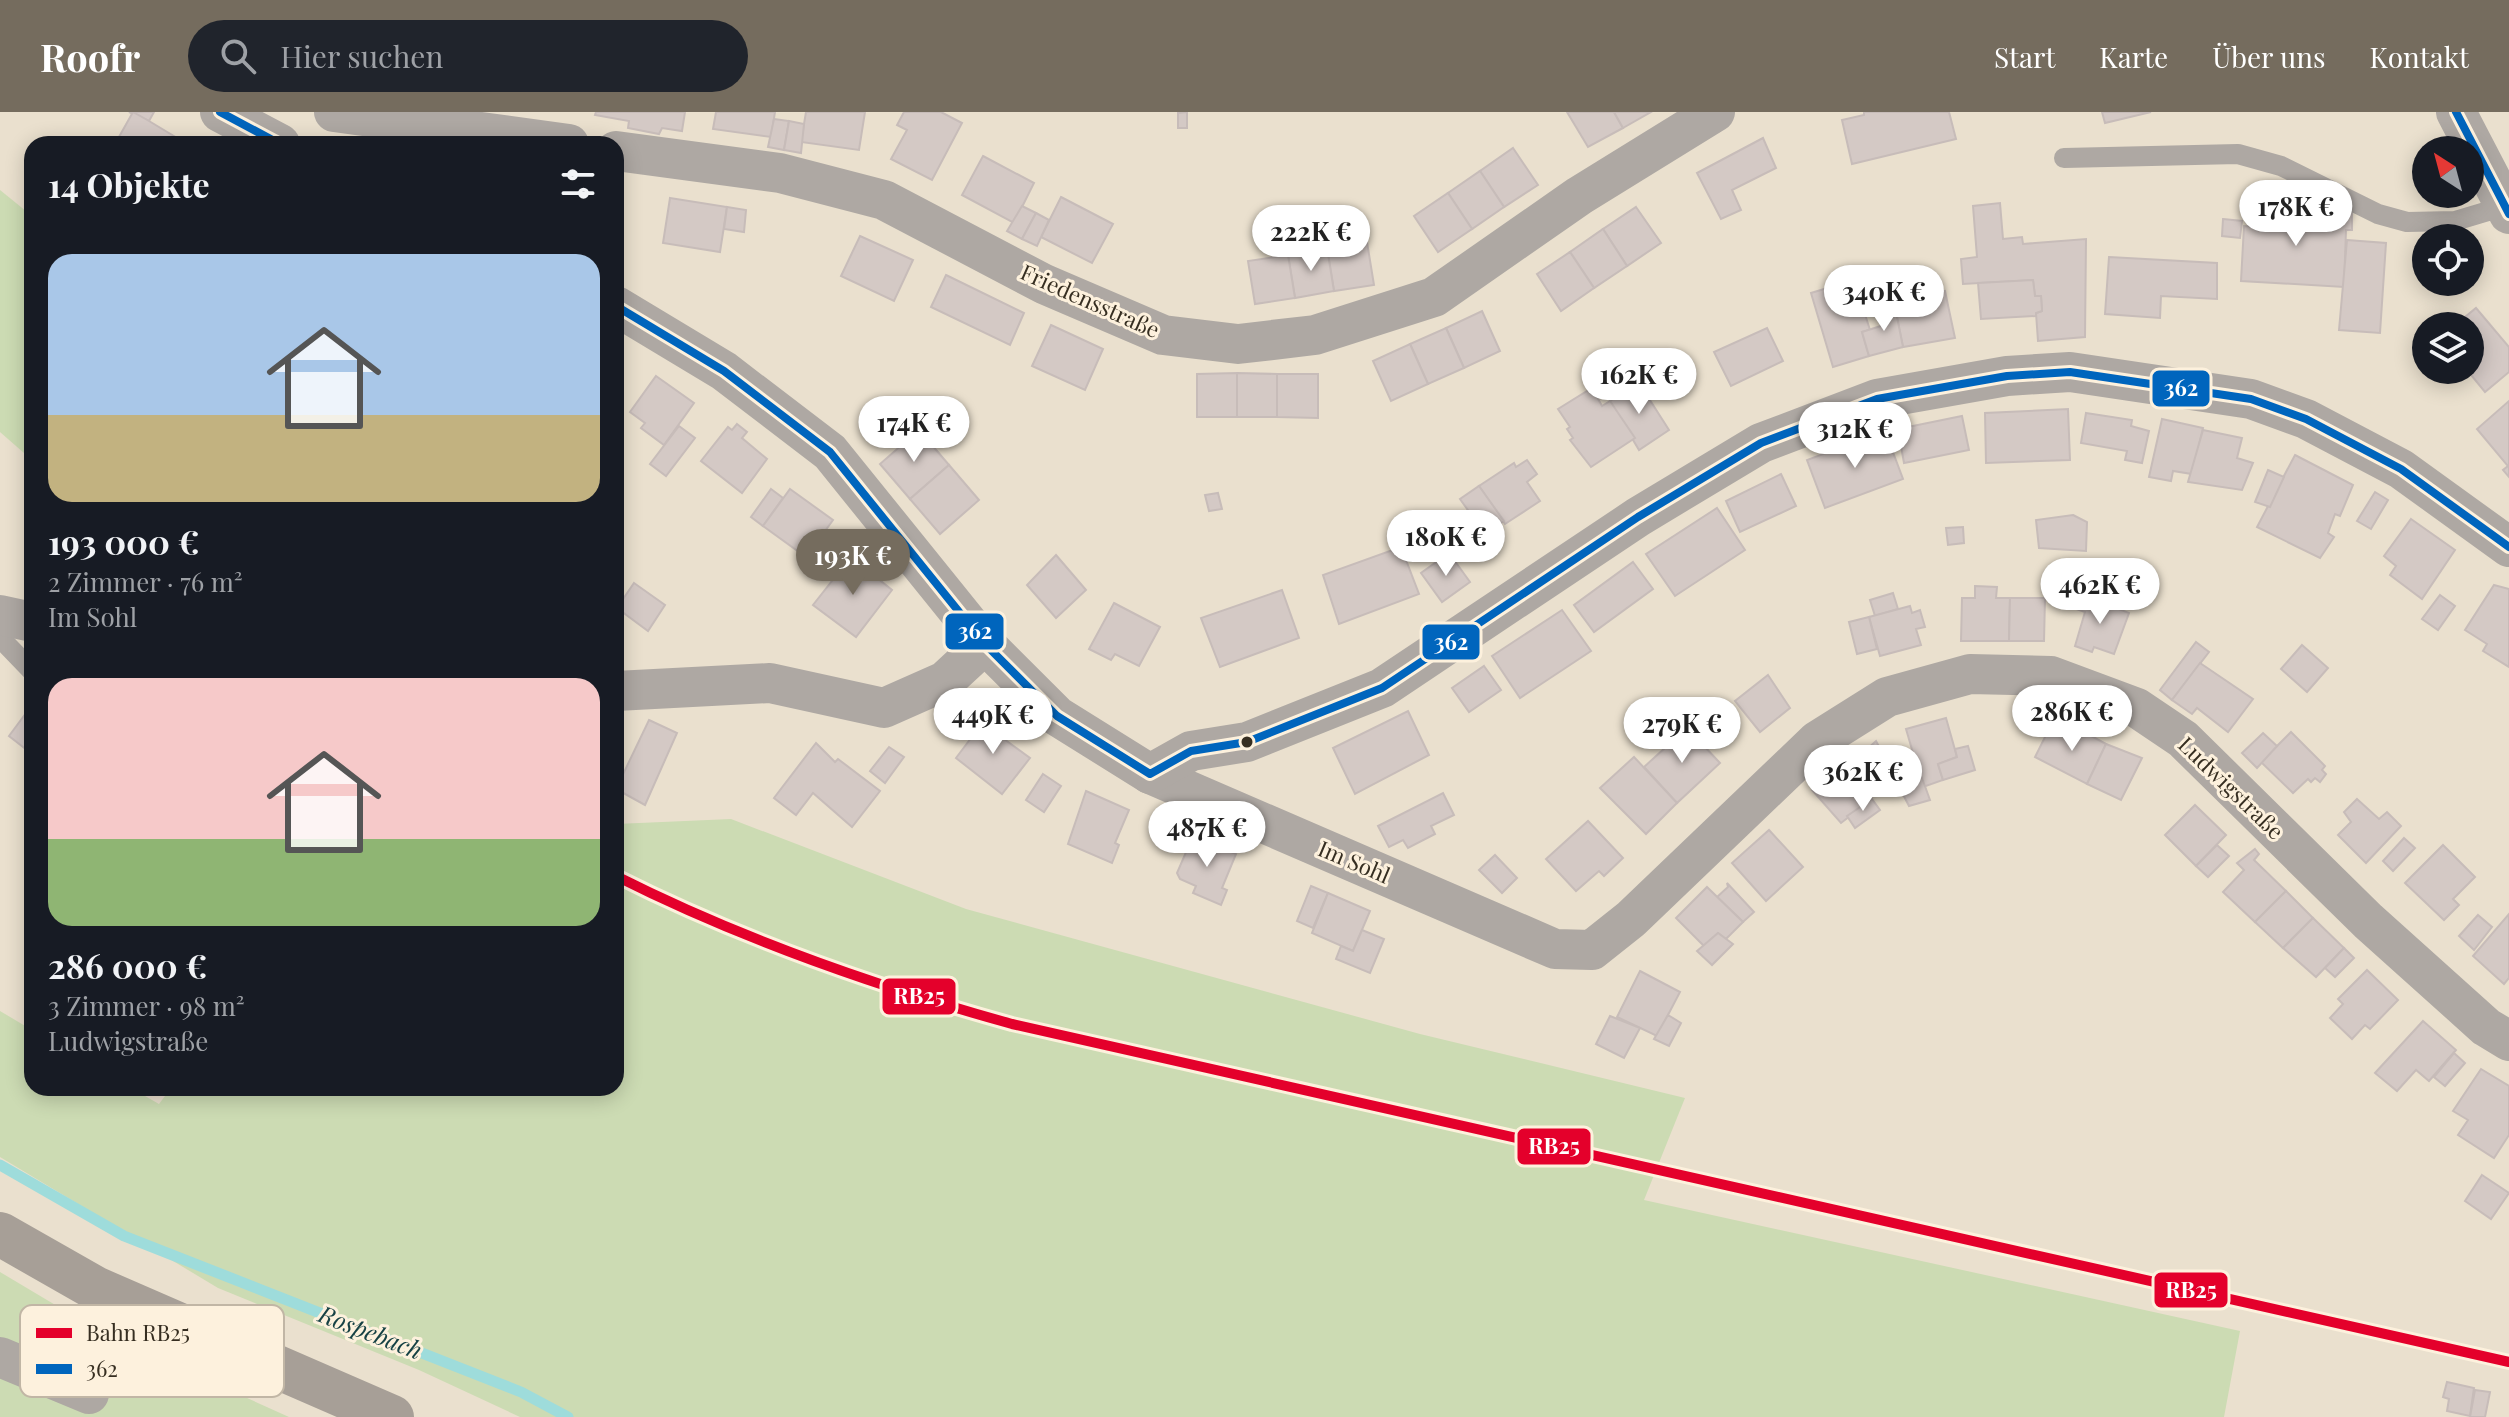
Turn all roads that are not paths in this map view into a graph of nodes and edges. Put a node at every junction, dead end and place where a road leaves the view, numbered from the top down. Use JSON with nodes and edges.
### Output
{"nodes":[{"id":1,"x":220,"y":112,"type":"edge"},
{"id":2,"x":333,"y":112,"type":"edge"},
{"id":3,"x":1715,"y":112,"type":"edge"},
{"id":4,"x":2456,"y":112,"type":"edge"},
{"id":5,"x":265,"y":136,"type":"edge"},
{"id":6,"x":287,"y":136,"type":"edge"},
{"id":7,"x":510,"y":136,"type":"edge"},
{"id":8,"x":624,"y":152,"type":"edge"},
{"id":9,"x":2064,"y":158,"type":"dead end"},
{"id":10,"x":2507,"y":210,"type":"edge"},
{"id":11,"x":624,"y":311,"type":"edge"},
{"id":12,"x":2509,"y":547,"type":"edge"},
{"id":13,"x":0,"y":615,"type":"edge"},
{"id":14,"x":24,"y":620,"type":"edge"},
{"id":15,"x":0,"y":630,"type":"edge"},
{"id":16,"x":985,"y":644,"type":"junction"},
{"id":17,"x":24,"y":663,"type":"edge"},
{"id":18,"x":624,"y":691,"type":"edge"},
{"id":19,"x":1150,"y":774,"type":"junction"},
{"id":20,"x":1555,"y":949,"type":"joint"},
{"id":21,"x":2509,"y":1041,"type":"edge"},
{"id":22,"x":0,"y":1234,"type":"edge"},
{"id":23,"x":134,"y":1305,"type":"edge"},
{"id":24,"x":0,"y":1357,"type":"edge"},
{"id":25,"x":20,"y":1365,"type":"edge"},
{"id":26,"x":284,"y":1370,"type":"edge"},
{"id":27,"x":392,"y":1417,"type":"edge"}],
"edges":[{"from":1,"to":5,"type":"street"},
{"from":2,"to":6,"type":"street"},
{"from":2,"to":7,"type":"street"},
{"from":3,"to":8,"type":"street","name":"Friedensstraße"},
{"from":4,"to":10,"type":"street"},
{"from":9,"to":10,"type":"lane"},
{"from":11,"to":16,"type":"street","name":"Im Sohl"},
{"from":12,"to":19,"type":"street"},
{"from":13,"to":14,"type":"street"},
{"from":15,"to":17,"type":"lane"},
{"from":16,"to":18,"type":"street"},
{"from":16,"to":19,"type":"street","name":"Im Sohl"},
{"from":19,"to":20,"type":"street","name":"Im Sohl"},
{"from":20,"to":21,"type":"street","name":"Ludwigstraße"},
{"from":22,"to":23,"type":"main road"},
{"from":24,"to":25,"type":"street"},
{"from":26,"to":27,"type":"main road"}]}
